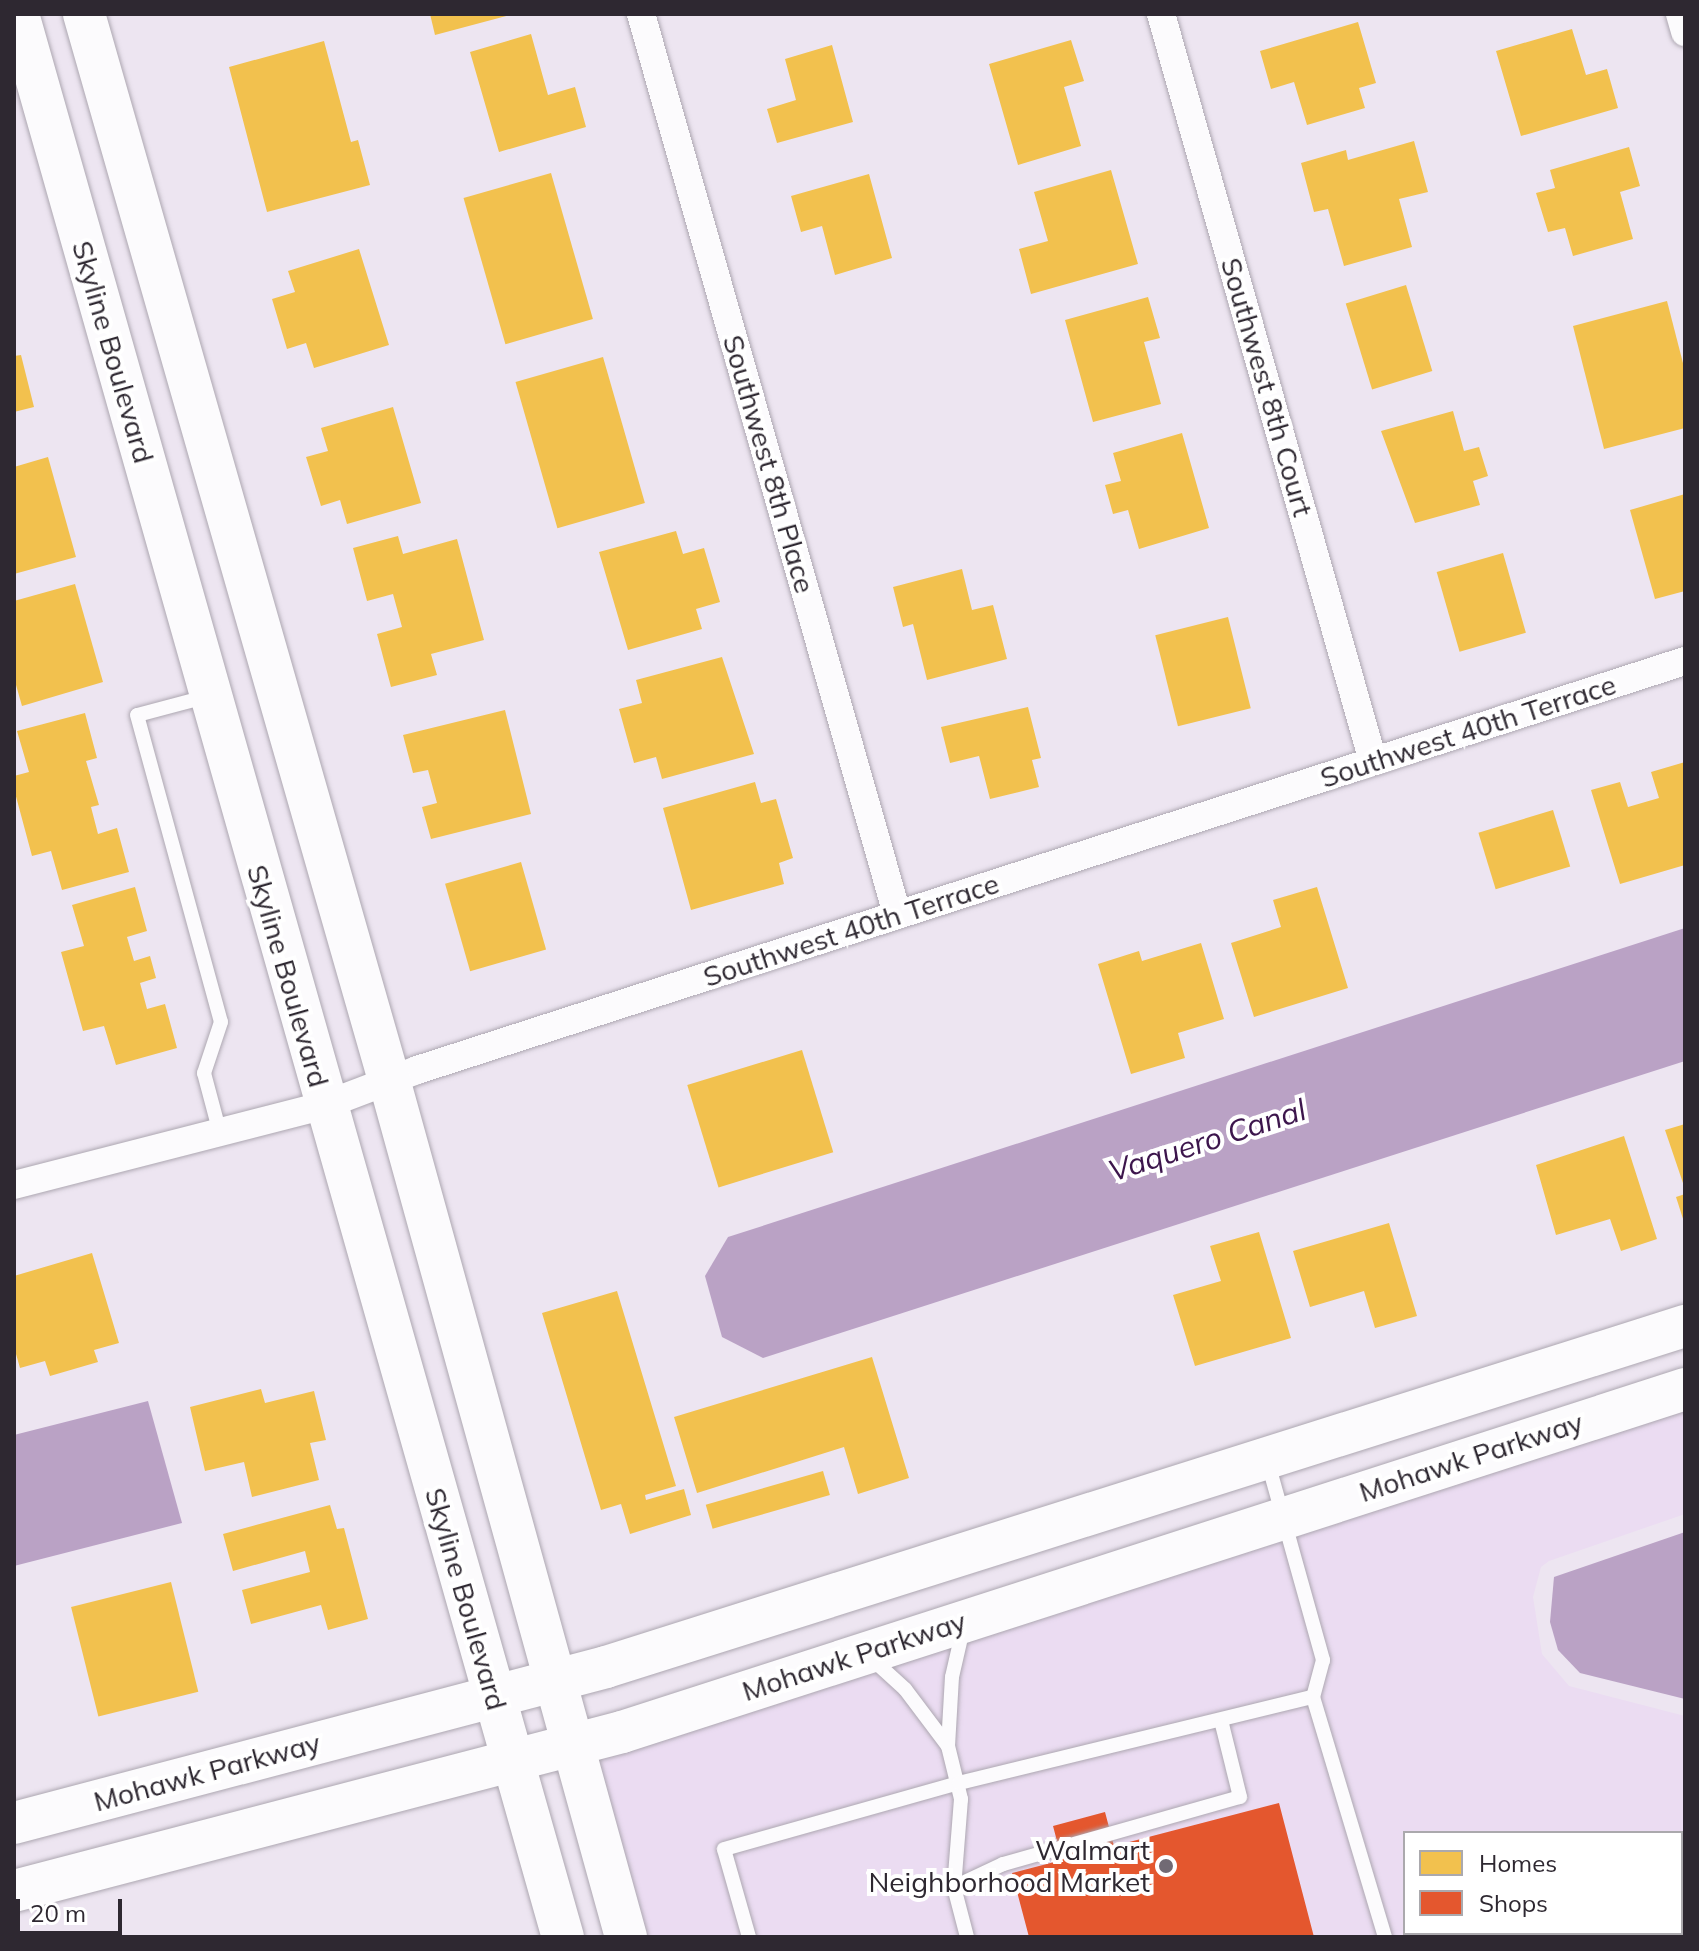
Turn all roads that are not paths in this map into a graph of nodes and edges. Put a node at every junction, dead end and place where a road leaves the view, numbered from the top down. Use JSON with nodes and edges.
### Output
{"nodes":[{"id":1,"x":18,"y":14,"type":"edge"},
{"id":2,"x":84,"y":14,"type":"edge"},
{"id":3,"x":641,"y":14,"type":"edge"},
{"id":4,"x":1161,"y":14,"type":"edge"},
{"id":5,"x":1680,"y":14,"type":"edge"},
{"id":6,"x":1685,"y":32,"type":"edge"},
{"id":7,"x":1685,"y":661,"type":"edge"},
{"id":8,"x":210,"y":696,"type":"junction"},
{"id":9,"x":1373,"y":761,"type":"junction"},
{"id":10,"x":897,"y":914,"type":"junction"},
{"id":11,"x":390,"y":1083,"type":"junction"},
{"id":12,"x":325,"y":1105,"type":"junction"},
{"id":13,"x":220,"y":1133,"type":"junction"},
{"id":14,"x":14,"y":1185,"type":"edge"},
{"id":15,"x":1685,"y":1326,"type":"edge"},
{"id":16,"x":1685,"y":1389,"type":"edge"},
{"id":17,"x":1267,"y":1459,"type":"junction"},
{"id":18,"x":1284,"y":1517,"type":"junction"},
{"id":19,"x":965,"y":1620,"type":"junction"},
{"id":20,"x":865,"y":1652,"type":"junction"},
{"id":21,"x":558,"y":1681,"type":"junction"},
{"id":22,"x":494,"y":1695,"type":"junction"},
{"id":23,"x":1313,"y":1697,"type":"junction"},
{"id":24,"x":1221,"y":1720,"type":"junction"},
{"id":25,"x":575,"y":1746,"type":"junction"},
{"id":26,"x":948,"y":1746,"type":"junction"},
{"id":27,"x":513,"y":1762,"type":"junction"},
{"id":28,"x":959,"y":1783,"type":"junction"},
{"id":29,"x":14,"y":1823,"type":"edge"},
{"id":30,"x":954,"y":1887,"type":"junction"},
{"id":31,"x":14,"y":1891,"type":"edge"},
{"id":32,"x":563,"y":1937,"type":"edge"},
{"id":33,"x":626,"y":1937,"type":"edge"},
{"id":34,"x":749,"y":1937,"type":"edge"},
{"id":35,"x":967,"y":1937,"type":"edge"},
{"id":36,"x":1385,"y":1937,"type":"edge"}],
"edges":[{"from":1,"to":8,"type":"street","name":"Skyline Boulevard"},
{"from":2,"to":11,"type":"street"},
{"from":3,"to":10,"type":"street","name":"Southwest 8th Place"},
{"from":4,"to":9,"type":"street","name":"Southwest 8th Court"},
{"from":5,"to":6,"type":"street"},
{"from":7,"to":9,"type":"street","name":"Southwest 40th Terrace"},
{"from":8,"to":12,"type":"street","name":"Skyline Boulevard"},
{"from":8,"to":13,"type":"lane"},
{"from":9,"to":10,"type":"street","name":"Southwest 40th Terrace"},
{"from":10,"to":11,"type":"street","name":"Southwest 40th Terrace"},
{"from":11,"to":12,"type":"street","name":"Southwest 40th Terrace"},
{"from":11,"to":21,"type":"street"},
{"from":12,"to":13,"type":"street","name":"Southwest 40th Terrace"},
{"from":12,"to":22,"type":"street","name":"Skyline Boulevard"},
{"from":13,"to":14,"type":"street","name":"Southwest 40th Terrace"},
{"from":15,"to":17,"type":"street","name":"Mohawk Parkway"},
{"from":16,"to":18,"type":"street","name":"Mohawk Parkway"},
{"from":17,"to":18,"type":"lane"},
{"from":17,"to":21,"type":"street","name":"Mohawk Parkway"},
{"from":18,"to":19,"type":"street","name":"Mohawk Parkway"},
{"from":18,"to":23,"type":"lane"},
{"from":19,"to":20,"type":"street","name":"Mohawk Parkway"},
{"from":19,"to":26,"type":"lane"},
{"from":20,"to":25,"type":"street","name":"Mohawk Parkway"},
{"from":20,"to":26,"type":"lane"},
{"from":21,"to":22,"type":"street","name":"Mohawk Parkway"},
{"from":21,"to":25,"type":"street"},
{"from":22,"to":27,"type":"street","name":"Skyline Boulevard"},
{"from":22,"to":29,"type":"street","name":"Mohawk Parkway"},
{"from":23,"to":24,"type":"lane"},
{"from":23,"to":36,"type":"lane"},
{"from":24,"to":28,"type":"lane"},
{"from":24,"to":30,"type":"lane"},
{"from":25,"to":27,"type":"street","name":"Mohawk Parkway"},
{"from":25,"to":33,"type":"street"},
{"from":26,"to":28,"type":"lane"},
{"from":27,"to":31,"type":"street","name":"Mohawk Parkway"},
{"from":27,"to":32,"type":"street","name":"Skyline Boulevard"},
{"from":28,"to":30,"type":"lane"},
{"from":28,"to":34,"type":"lane"},
{"from":30,"to":35,"type":"lane"}]}
